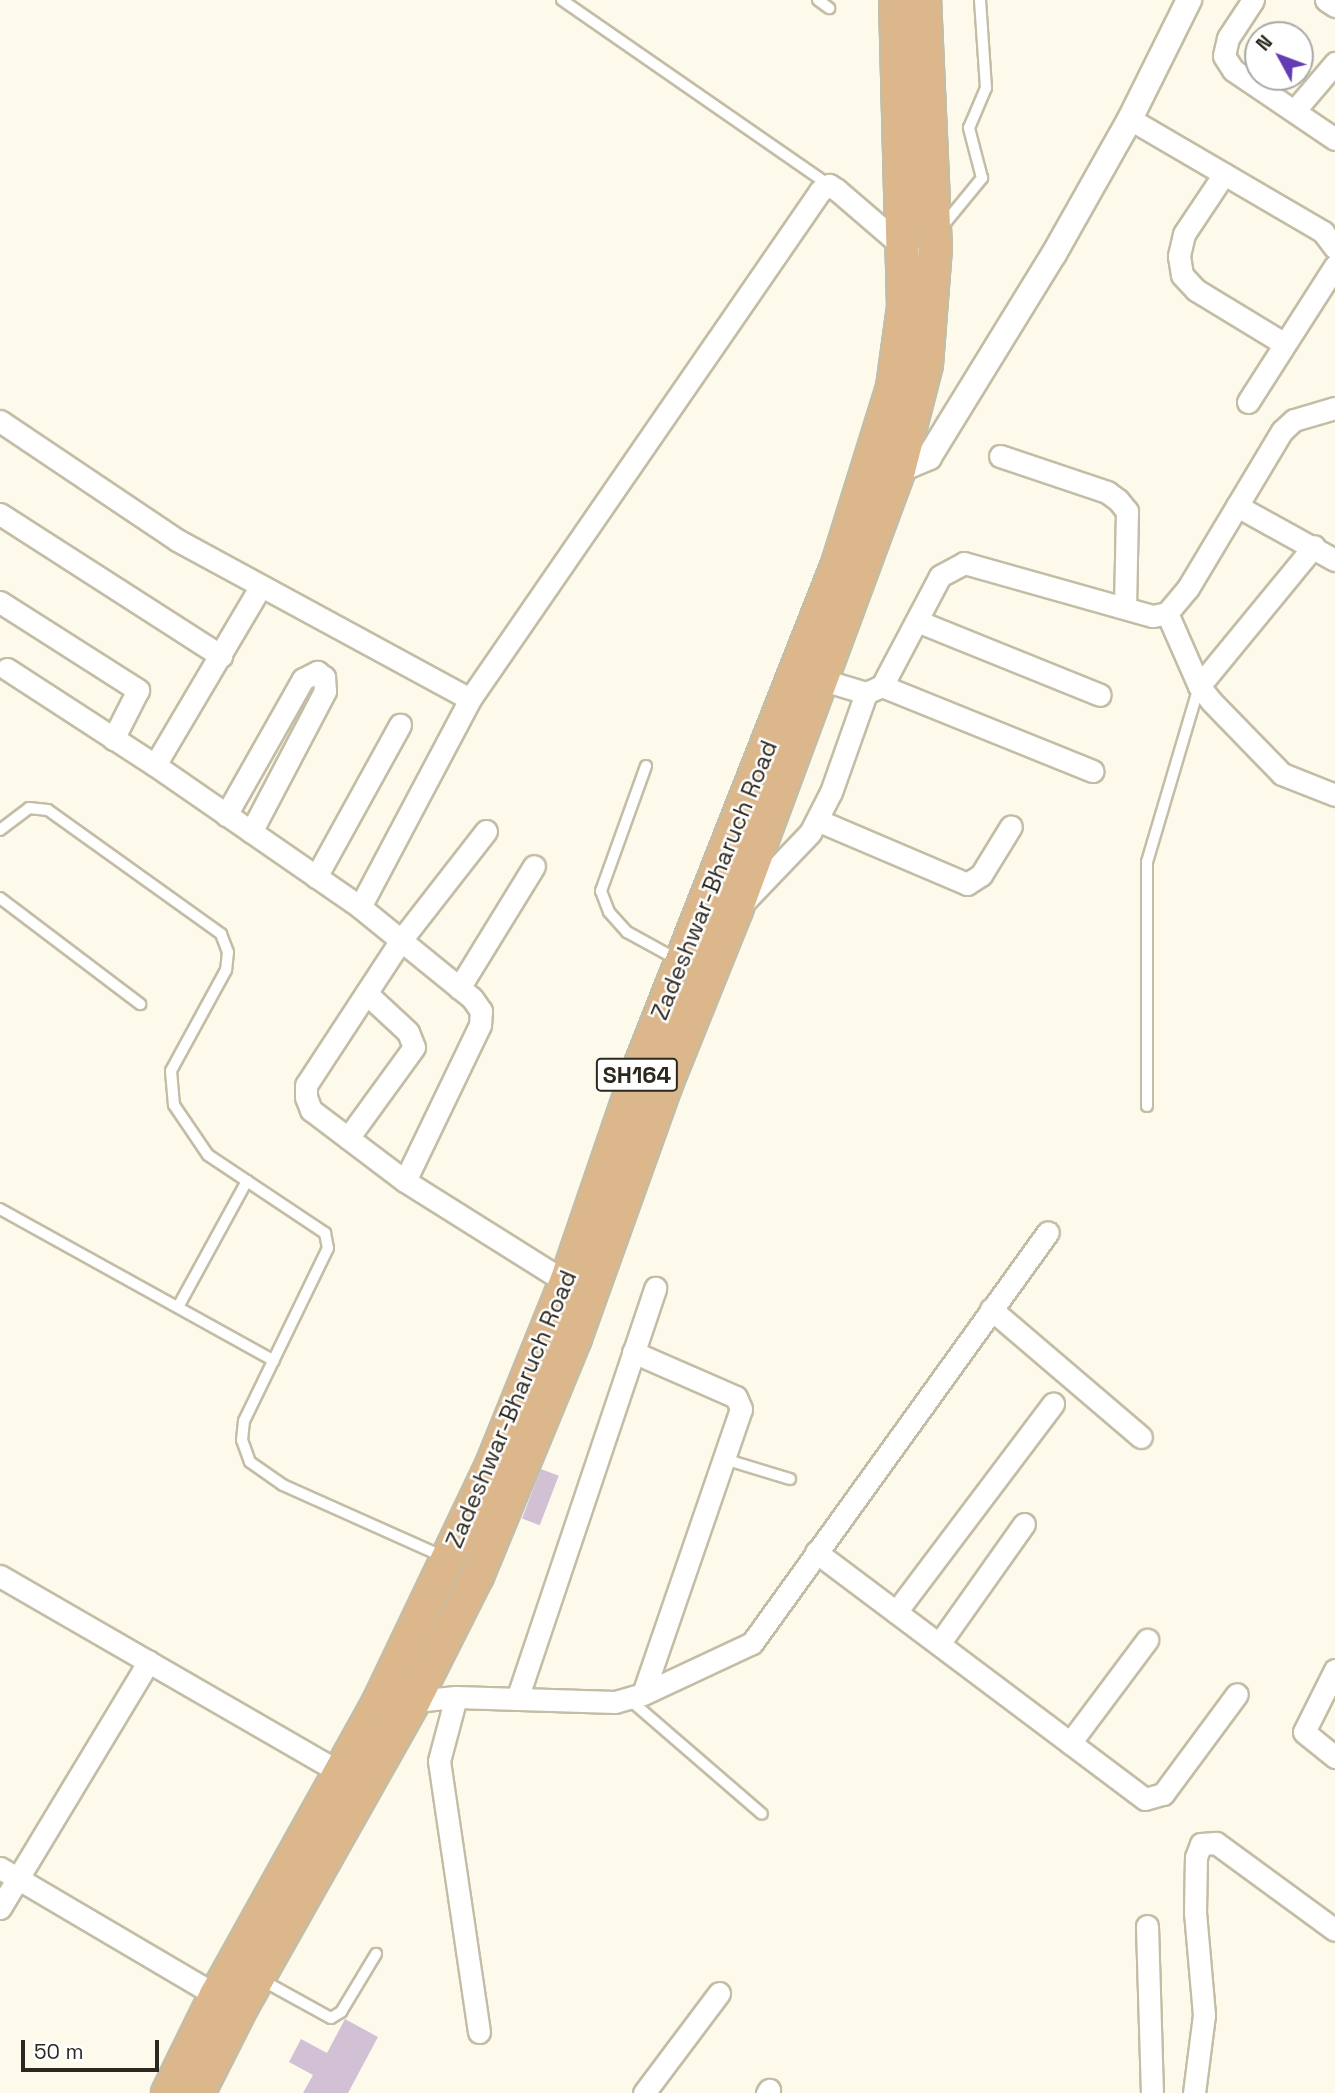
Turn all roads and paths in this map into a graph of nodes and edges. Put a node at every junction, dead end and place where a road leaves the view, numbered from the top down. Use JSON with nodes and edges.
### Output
{"nodes":[{"id":1,"x":562,"y":0,"type":"edge"},
{"id":2,"x":818,"y":0,"type":"edge"},
{"id":3,"x":895,"y":0,"type":"edge"},
{"id":4,"x":924,"y":0,"type":"edge"},
{"id":5,"x":979,"y":0,"type":"edge"},
{"id":6,"x":1189,"y":0,"type":"edge"},
{"id":7,"x":1253,"y":0,"type":"edge"},
{"id":8,"x":1326,"y":0,"type":"edge"},
{"id":9,"x":1335,"y":6,"type":"edge"},
{"id":10,"x":830,"y":8,"type":"dead end"},
{"id":11,"x":1335,"y":63,"type":"edge"},
{"id":12,"x":1295,"y":110,"type":"junction"},
{"id":13,"x":1130,"y":119,"type":"junction"},
{"id":14,"x":1335,"y":139,"type":"edge"},
{"id":15,"x":1224,"y":174,"type":"junction"},
{"id":16,"x":829,"y":186,"type":"junction"},
{"id":17,"x":924,"y":248,"type":"junction"},
{"id":18,"x":1335,"y":248,"type":"edge"},
{"id":19,"x":1335,"y":266,"type":"edge"},
{"id":20,"x":1283,"y":344,"type":"junction"},
{"id":21,"x":1248,"y":402,"type":"dead end"},
{"id":22,"x":1335,"y":408,"type":"edge"},
{"id":23,"x":0,"y":421,"type":"edge"},
{"id":24,"x":1000,"y":456,"type":"dead end"},
{"id":25,"x":899,"y":470,"type":"junction"},
{"id":26,"x":1237,"y":506,"type":"junction"},
{"id":27,"x":0,"y":514,"type":"edge"},
{"id":28,"x":1314,"y":546,"type":"junction"},
{"id":29,"x":1335,"y":560,"type":"edge"},
{"id":30,"x":261,"y":586,"type":"junction"},
{"id":31,"x":0,"y":601,"type":"edge"},
{"id":32,"x":1125,"y":608,"type":"junction"},
{"id":33,"x":1167,"y":613,"type":"junction"},
{"id":34,"x":917,"y":621,"type":"junction"},
{"id":35,"x":221,"y":656,"type":"junction"},
{"id":36,"x":7,"y":669,"type":"dead end"},
{"id":37,"x":823,"y":680,"type":"junction"},
{"id":38,"x":1199,"y":686,"type":"junction"},
{"id":39,"x":874,"y":690,"type":"junction"},
{"id":40,"x":1100,"y":695,"type":"dead end"},
{"id":41,"x":470,"y":699,"type":"junction"},
{"id":42,"x":400,"y":725,"type":"dead end"},
{"id":43,"x":113,"y":739,"type":"junction"},
{"id":44,"x":155,"y":765,"type":"junction"},
{"id":45,"x":646,"y":766,"type":"dead end"},
{"id":46,"x":1092,"y":771,"type":"dead end"},
{"id":47,"x":1335,"y":795,"type":"edge"},
{"id":48,"x":226,"y":814,"type":"junction"},
{"id":49,"x":817,"y":820,"type":"junction"},
{"id":50,"x":1011,"y":826,"type":"dead end"},
{"id":51,"x":0,"y":830,"type":"edge"},
{"id":52,"x":486,"y":831,"type":"dead end"},
{"id":53,"x":251,"y":832,"type":"junction"},
{"id":54,"x":534,"y":866,"type":"dead end"},
{"id":55,"x":316,"y":877,"type":"junction"},
{"id":56,"x":0,"y":898,"type":"edge"},
{"id":57,"x":360,"y":907,"type":"junction"},
{"id":58,"x":736,"y":910,"type":"junction"},
{"id":59,"x":401,"y":940,"type":"junction"},
{"id":60,"x":682,"y":963,"type":"junction"},
{"id":61,"x":459,"y":988,"type":"junction"},
{"id":62,"x":366,"y":993,"type":"junction"},
{"id":63,"x":140,"y":1004,"type":"dead end"},
{"id":64,"x":1147,"y":1106,"type":"dead end"},
{"id":65,"x":348,"y":1138,"type":"junction"},
{"id":66,"x":247,"y":1181,"type":"junction"},
{"id":67,"x":405,"y":1181,"type":"junction"},
{"id":68,"x":0,"y":1209,"type":"edge"},
{"id":69,"x":1048,"y":1232,"type":"dead end"},
{"id":70,"x":566,"y":1282,"type":"junction"},
{"id":71,"x":655,"y":1288,"type":"dead end"},
{"id":72,"x":178,"y":1307,"type":"junction"},
{"id":73,"x":991,"y":1309,"type":"junction"},
{"id":74,"x":633,"y":1352,"type":"junction"},
{"id":75,"x":274,"y":1361,"type":"junction"},
{"id":76,"x":1053,"y":1404,"type":"dead end"},
{"id":77,"x":1141,"y":1437,"type":"dead end"},
{"id":78,"x":724,"y":1459,"type":"junction"},
{"id":79,"x":790,"y":1479,"type":"dead end"},
{"id":80,"x":1024,"y":1524,"type":"dead end"},
{"id":81,"x":816,"y":1552,"type":"junction"},
{"id":82,"x":449,"y":1559,"type":"junction"},
{"id":83,"x":0,"y":1576,"type":"edge"},
{"id":84,"x":896,"y":1612,"type":"junction"},
{"id":85,"x":1147,"y":1640,"type":"dead end"},
{"id":86,"x":939,"y":1644,"type":"junction"},
{"id":87,"x":149,"y":1661,"type":"junction"},
{"id":88,"x":1335,"y":1670,"type":"edge"},
{"id":89,"x":1237,"y":1693,"type":"dead end"},
{"id":90,"x":456,"y":1697,"type":"junction"},
{"id":91,"x":637,"y":1697,"type":"junction"},
{"id":92,"x":517,"y":1699,"type":"junction"},
{"id":93,"x":414,"y":1701,"type":"junction"},
{"id":94,"x":378,"y":1704,"type":"junction"},
{"id":95,"x":1070,"y":1743,"type":"junction"},
{"id":96,"x":1335,"y":1757,"type":"edge"},
{"id":97,"x":340,"y":1772,"type":"junction"},
{"id":98,"x":762,"y":1814,"type":"dead end"},
{"id":99,"x":9,"y":1874,"type":"edge"},
{"id":100,"x":0,"y":1908,"type":"edge"},
{"id":101,"x":1147,"y":1926,"type":"dead end"},
{"id":102,"x":1335,"y":1930,"type":"edge"},
{"id":103,"x":376,"y":1954,"type":"dead end"},
{"id":104,"x":258,"y":1978,"type":"junction"},
{"id":105,"x":719,"y":1993,"type":"dead end"},
{"id":106,"x":216,"y":1995,"type":"junction"},
{"id":107,"x":479,"y":2032,"type":"dead end"},
{"id":108,"x":206,"y":2090,"type":"edge"},
{"id":109,"x":168,"y":2093,"type":"edge"},
{"id":110,"x":644,"y":2093,"type":"edge"},
{"id":111,"x":1152,"y":2093,"type":"edge"},
{"id":112,"x":1194,"y":2093,"type":"edge"}],
"edges":[{"from":1,"to":16,"type":"lane"},
{"from":2,"to":10,"type":"lane"},
{"from":3,"to":17,"type":"main road","name":"Zadeshwar-Bharuch Road","number":"SH164"},
{"from":4,"to":17,"type":"main road","name":"Zadeshwar-Bharuch Road","number":"SH164"},
{"from":5,"to":17,"type":"lane"},
{"from":6,"to":13,"type":"street"},
{"from":7,"to":12,"type":"street"},
{"from":8,"to":9,"type":"street"},
{"from":11,"to":12,"type":"street"},
{"from":12,"to":14,"type":"street"},
{"from":13,"to":15,"type":"street"},
{"from":13,"to":25,"type":"street"},
{"from":15,"to":18,"type":"street"},
{"from":15,"to":20,"type":"street"},
{"from":16,"to":17,"type":"street"},
{"from":16,"to":41,"type":"street"},
{"from":17,"to":25,"type":"main road","name":"Zadeshwar-Bharuch Road","number":"SH164"},
{"from":17,"to":60,"type":"main road","name":"Zadeshwar-Bharuch Road","number":"SH164"},
{"from":19,"to":20,"type":"street"},
{"from":20,"to":21,"type":"street"},
{"from":22,"to":26,"type":"street"},
{"from":23,"to":30,"type":"street"},
{"from":24,"to":32,"type":"street"},
{"from":25,"to":37,"type":"main road","name":"Zadeshwar-Bharuch Road","number":"SH164"},
{"from":26,"to":28,"type":"street"},
{"from":26,"to":33,"type":"street"},
{"from":27,"to":35,"type":"street"},
{"from":28,"to":29,"type":"street"},
{"from":28,"to":38,"type":"street"},
{"from":30,"to":35,"type":"street"},
{"from":30,"to":41,"type":"street"},
{"from":31,"to":43,"type":"street"},
{"from":32,"to":33,"type":"street"},
{"from":32,"to":34,"type":"street"},
{"from":33,"to":38,"type":"street"},
{"from":34,"to":39,"type":"street"},
{"from":34,"to":40,"type":"street"},
{"from":35,"to":44,"type":"street"},
{"from":36,"to":43,"type":"street"},
{"from":37,"to":39,"type":"street"},
{"from":37,"to":58,"type":"main road","name":"Zadeshwar-Bharuch Road","number":"SH164"},
{"from":38,"to":47,"type":"street"},
{"from":38,"to":64,"type":"lane"},
{"from":39,"to":46,"type":"street"},
{"from":39,"to":49,"type":"street"},
{"from":41,"to":57,"type":"street"},
{"from":42,"to":55,"type":"street"},
{"from":43,"to":44,"type":"street"},
{"from":44,"to":48,"type":"street"},
{"from":45,"to":60,"type":"lane"},
{"from":48,"to":53,"type":"street"},
{"from":48,"to":53,"type":"street"},
{"from":49,"to":50,"type":"street"},
{"from":49,"to":58,"type":"street"},
{"from":51,"to":66,"type":"lane"},
{"from":52,"to":59,"type":"street"},
{"from":53,"to":55,"type":"street"},
{"from":54,"to":61,"type":"street"},
{"from":55,"to":57,"type":"street"},
{"from":56,"to":63,"type":"lane"},
{"from":57,"to":59,"type":"street"},
{"from":58,"to":93,"type":"main road","name":"Zadeshwar-Bharuch Road","number":"SH164"},
{"from":59,"to":61,"type":"street"},
{"from":59,"to":62,"type":"street"},
{"from":60,"to":70,"type":"main road","name":"Zadeshwar-Bharuch Road","number":"SH164"},
{"from":61,"to":67,"type":"street"},
{"from":62,"to":65,"type":"street"},
{"from":62,"to":65,"type":"street"},
{"from":65,"to":67,"type":"street"},
{"from":66,"to":72,"type":"lane"},
{"from":66,"to":75,"type":"lane"},
{"from":67,"to":70,"type":"street"},
{"from":68,"to":72,"type":"lane"},
{"from":69,"to":73,"type":"street"},
{"from":70,"to":82,"type":"main road","name":"Zadeshwar-Bharuch Road","number":"SH164"},
{"from":71,"to":74,"type":"street"},
{"from":72,"to":75,"type":"lane"},
{"from":73,"to":77,"type":"street"},
{"from":73,"to":81,"type":"street"},
{"from":74,"to":78,"type":"street"},
{"from":74,"to":92,"type":"street"},
{"from":75,"to":82,"type":"lane"},
{"from":76,"to":84,"type":"street"},
{"from":78,"to":79,"type":"lane"},
{"from":78,"to":91,"type":"street"},
{"from":80,"to":86,"type":"street"},
{"from":81,"to":84,"type":"street"},
{"from":81,"to":91,"type":"street"},
{"from":82,"to":94,"type":"main road","name":"Zadeshwar-Bharuch Road","number":"SH164"},
{"from":83,"to":87,"type":"street"},
{"from":84,"to":86,"type":"street"},
{"from":85,"to":95,"type":"street"},
{"from":86,"to":95,"type":"street"},
{"from":87,"to":97,"type":"street"},
{"from":87,"to":99,"type":"street"},
{"from":88,"to":96,"type":"street"},
{"from":89,"to":95,"type":"street"},
{"from":90,"to":92,"type":"street"},
{"from":90,"to":93,"type":"street"},
{"from":90,"to":107,"type":"street"},
{"from":91,"to":92,"type":"street"},
{"from":91,"to":98,"type":"lane"},
{"from":93,"to":94,"type":"street"},
{"from":93,"to":104,"type":"main road","name":"Zadeshwar-Bharuch Road","number":"SH164"},
{"from":94,"to":97,"type":"main road","name":"Zadeshwar-Bharuch Road","number":"SH164"},
{"from":97,"to":106,"type":"main road","name":"Zadeshwar-Bharuch Road","number":"SH164"},
{"from":99,"to":100,"type":"street"},
{"from":99,"to":106,"type":"street"},
{"from":101,"to":111,"type":"street"},
{"from":102,"to":112,"type":"street"},
{"from":103,"to":104,"type":"lane"},
{"from":104,"to":108,"type":"main road","name":"Zadeshwar-Bharuch Road","number":"SH164"},
{"from":105,"to":110,"type":"street"},
{"from":106,"to":109,"type":"main road","name":"Zadeshwar-Bharuch Road","number":"SH164"}]}
